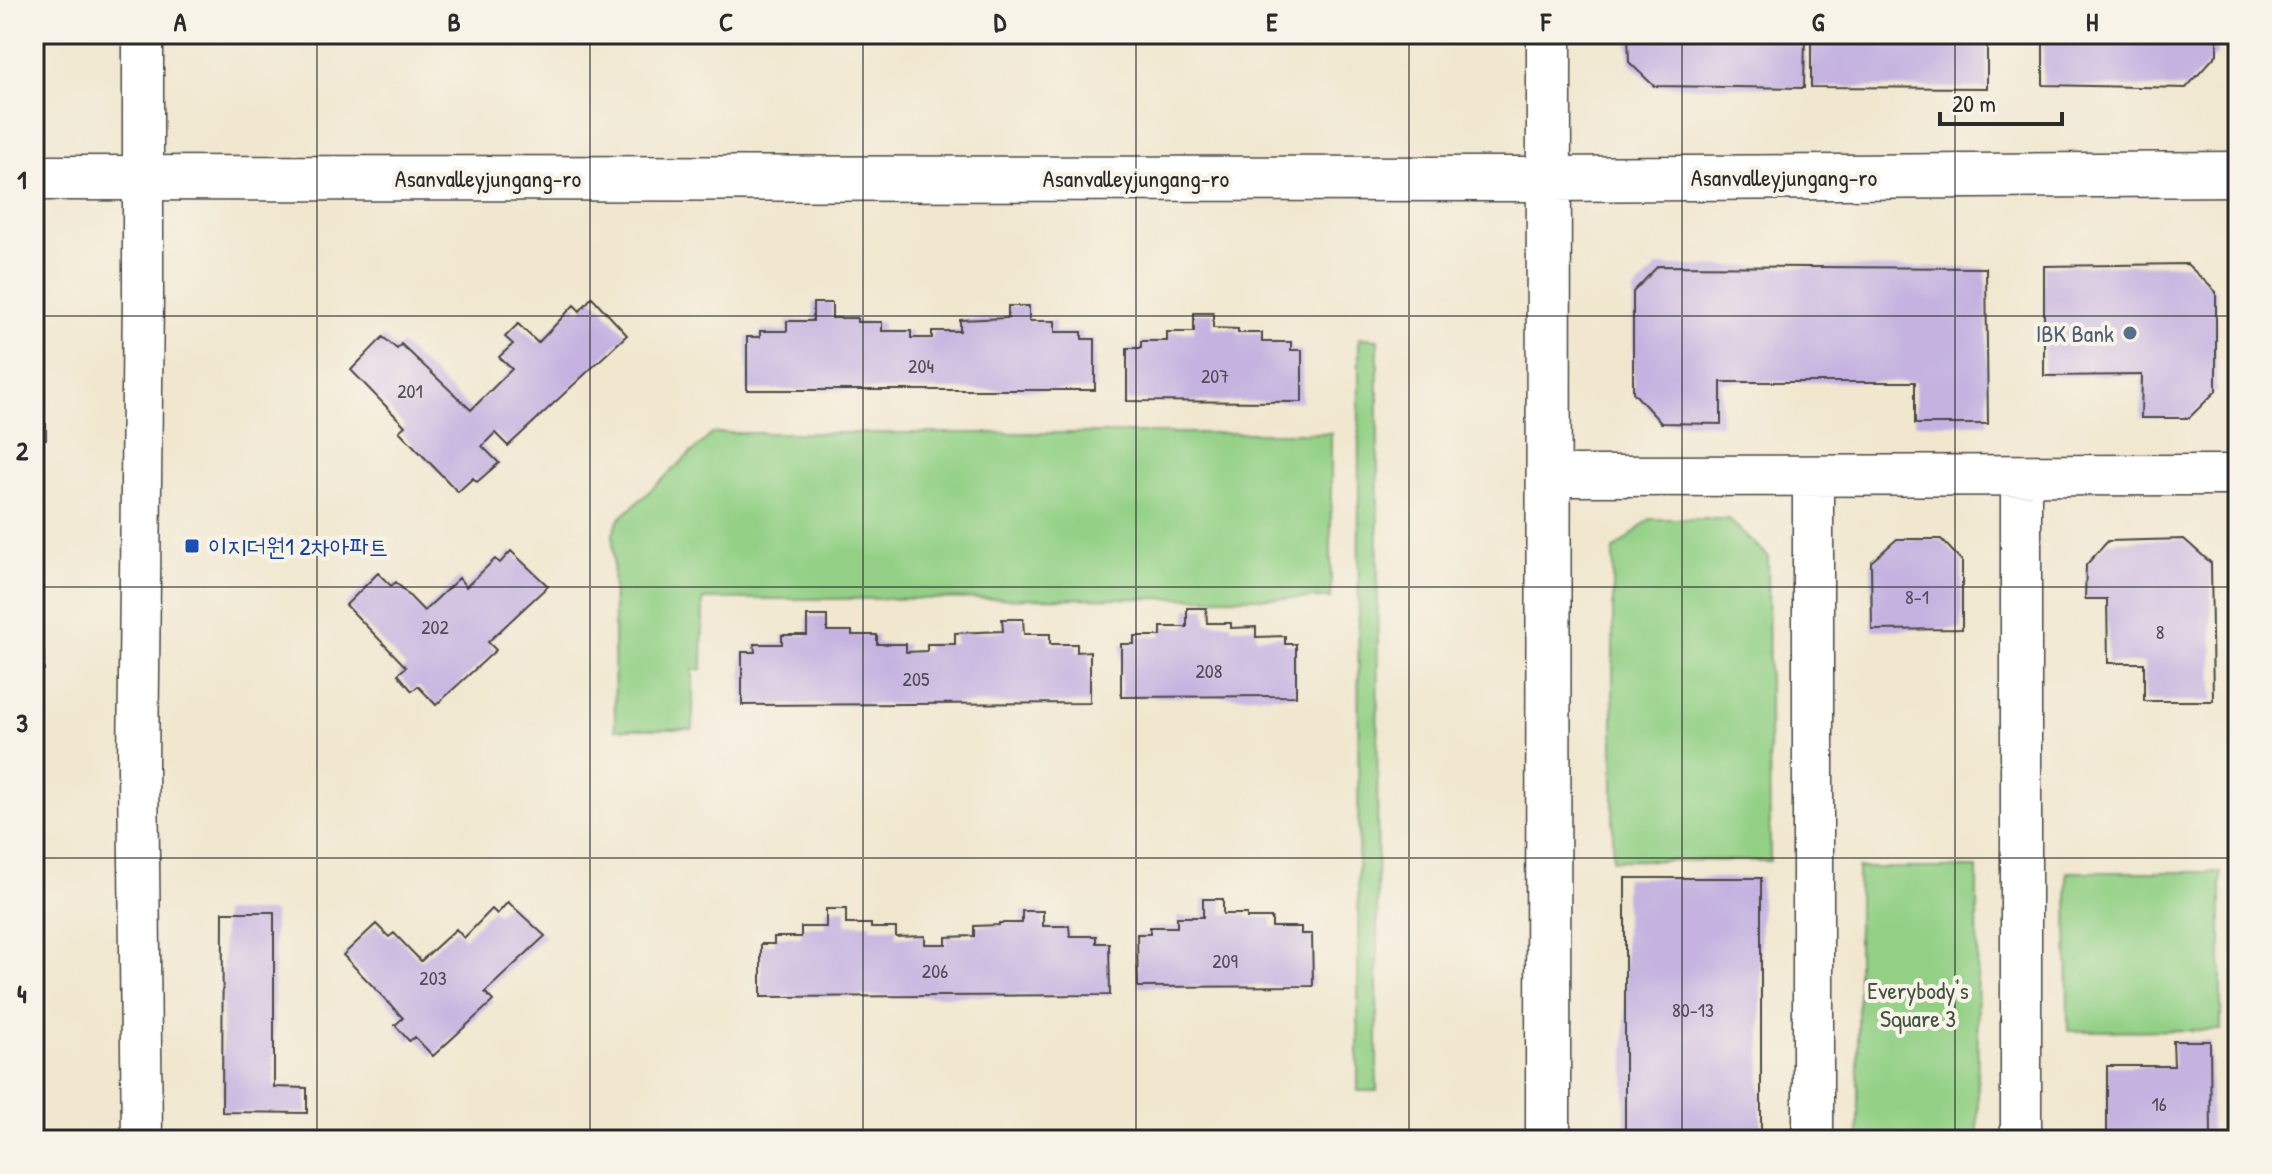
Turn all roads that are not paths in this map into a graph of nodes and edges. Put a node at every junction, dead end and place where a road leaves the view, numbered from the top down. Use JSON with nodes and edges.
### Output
{"nodes":[{"id":1,"x":143,"y":34,"type":"edge"},
{"id":2,"x":1549,"y":34,"type":"edge"},
{"id":3,"x":2238,"y":174,"type":"edge"},
{"id":4,"x":34,"y":178,"type":"edge"},
{"id":5,"x":143,"y":178,"type":"junction"},
{"id":6,"x":1549,"y":179,"type":"junction"},
{"id":7,"x":2238,"y":475,"type":"edge"},
{"id":8,"x":1550,"y":476,"type":"junction"},
{"id":9,"x":1813,"y":477,"type":"junction"},
{"id":10,"x":2021,"y":477,"type":"junction"},
{"id":11,"x":142,"y":1140,"type":"edge"},
{"id":12,"x":1548,"y":1140,"type":"edge"},
{"id":13,"x":1813,"y":1140,"type":"edge"},
{"id":14,"x":2021,"y":1140,"type":"edge"}],
"edges":[{"from":1,"to":5,"type":"street"},
{"from":2,"to":6,"type":"street"},
{"from":3,"to":6,"type":"street","name":"Asanvalleyjungang-ro"},
{"from":4,"to":5,"type":"street","name":"Asanvalleyjungang-ro"},
{"from":5,"to":6,"type":"street","name":"Asanvalleyjungang-ro"},
{"from":5,"to":11,"type":"street"},
{"from":6,"to":8,"type":"street"},
{"from":7,"to":10,"type":"street"},
{"from":8,"to":9,"type":"street"},
{"from":8,"to":12,"type":"street"},
{"from":9,"to":10,"type":"street"},
{"from":9,"to":13,"type":"street"},
{"from":10,"to":14,"type":"street"}]}
